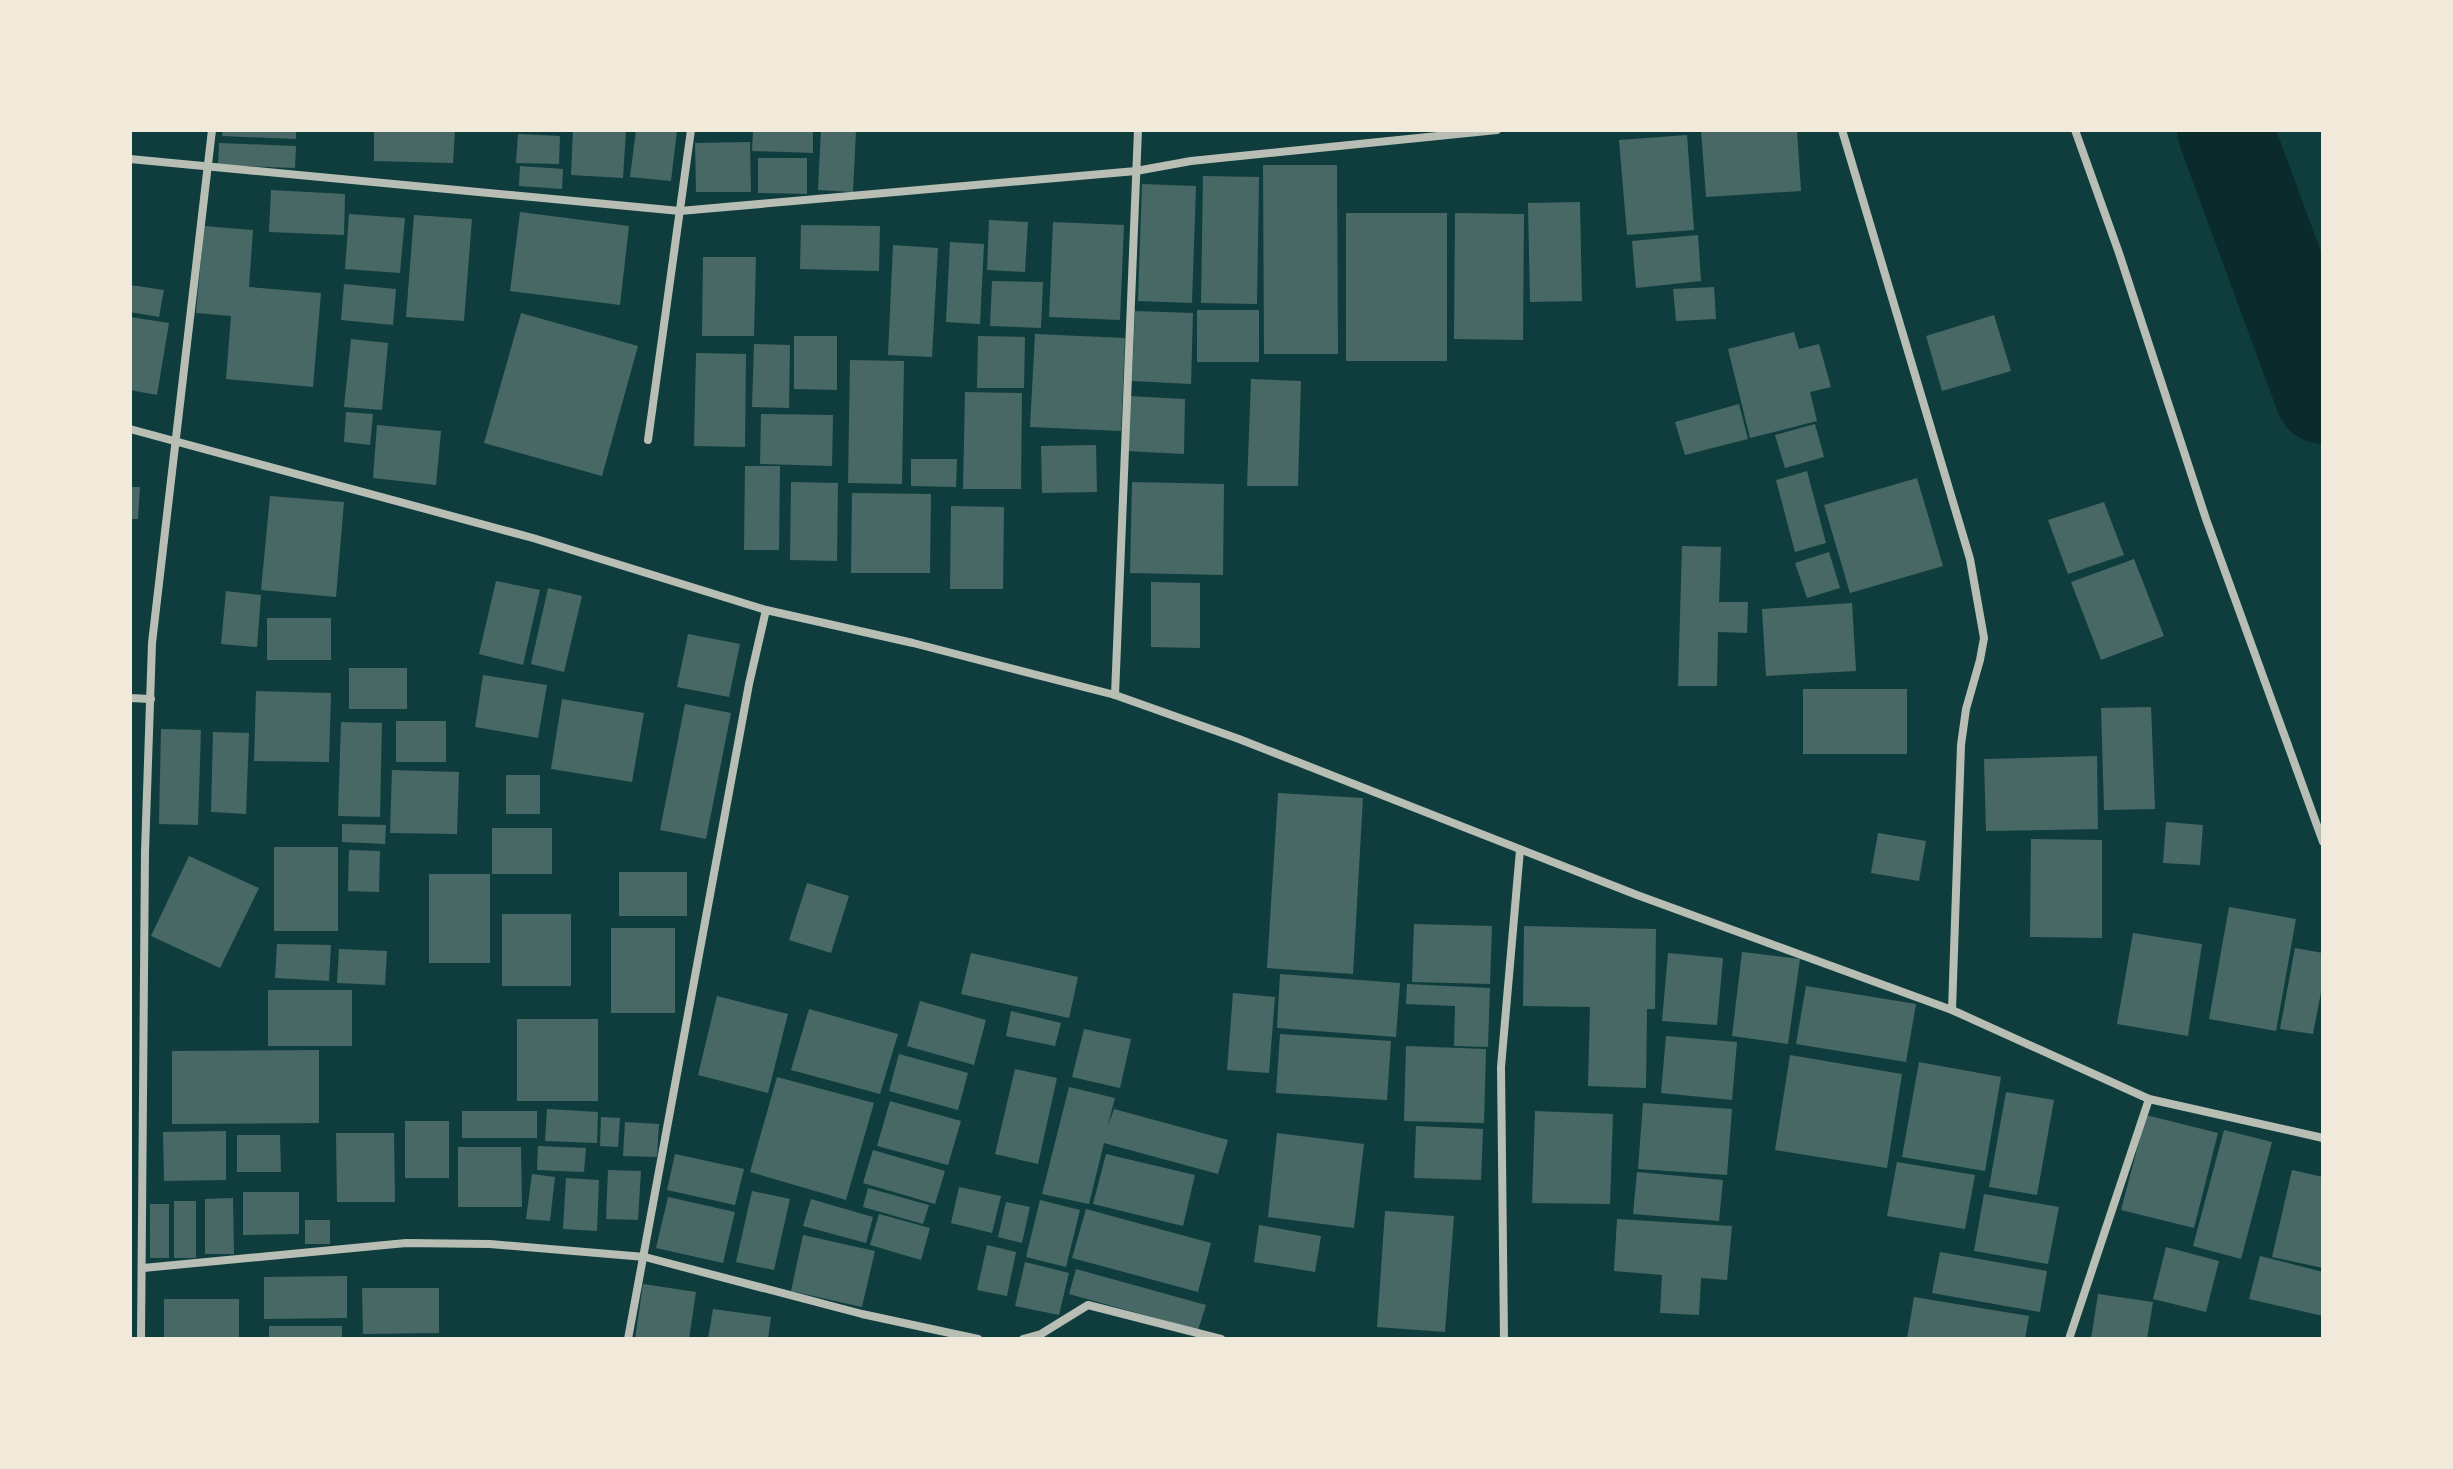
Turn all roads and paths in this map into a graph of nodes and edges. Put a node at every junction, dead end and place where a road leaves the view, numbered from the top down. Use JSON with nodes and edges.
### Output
{"nodes":[{"id":1,"x":212,"y":130,"type":"edge"},
{"id":2,"x":691,"y":130,"type":"edge"},
{"id":3,"x":1138,"y":130,"type":"edge"},
{"id":4,"x":1497,"y":130,"type":"edge"},
{"id":5,"x":1842,"y":130,"type":"edge"},
{"id":6,"x":2075,"y":130,"type":"edge"},
{"id":7,"x":130,"y":159,"type":"edge"},
{"id":8,"x":207,"y":168,"type":"junction"},
{"id":9,"x":1136,"y":171,"type":"junction"},
{"id":10,"x":680,"y":211,"type":"junction"},
{"id":11,"x":130,"y":429,"type":"edge"},
{"id":12,"x":648,"y":440,"type":"dead end"},
{"id":13,"x":175,"y":441,"type":"junction"},
{"id":14,"x":766,"y":610,"type":"junction"},
{"id":15,"x":1115,"y":695,"type":"junction"},
{"id":16,"x":130,"y":698,"type":"edge"},
{"id":17,"x":151,"y":699,"type":"junction"},
{"id":18,"x":2323,"y":842,"type":"edge"},
{"id":19,"x":1520,"y":850,"type":"junction"},
{"id":20,"x":1952,"y":1010,"type":"junction"},
{"id":21,"x":130,"y":1015,"type":"edge"},
{"id":22,"x":143,"y":1015,"type":"junction"},
{"id":23,"x":2149,"y":1099,"type":"junction"},
{"id":24,"x":2323,"y":1138,"type":"edge"},
{"id":25,"x":645,"y":1257,"type":"junction"},
{"id":26,"x":143,"y":1268,"type":"junction"},
{"id":27,"x":141,"y":1339,"type":"edge"},
{"id":28,"x":628,"y":1339,"type":"edge"},
{"id":29,"x":978,"y":1339,"type":"edge"},
{"id":30,"x":1023,"y":1339,"type":"edge"},
{"id":31,"x":1221,"y":1339,"type":"edge"},
{"id":32,"x":1504,"y":1339,"type":"edge"},
{"id":33,"x":2069,"y":1339,"type":"edge"}],
"edges":[{"from":1,"to":8,"type":"street"},
{"from":2,"to":10,"type":"street"},
{"from":3,"to":9,"type":"street"},
{"from":4,"to":9,"type":"street"},
{"from":5,"to":20,"type":"street"},
{"from":6,"to":18,"type":"street"},
{"from":7,"to":8,"type":"street"},
{"from":8,"to":10,"type":"street"},
{"from":8,"to":13,"type":"street"},
{"from":9,"to":10,"type":"street"},
{"from":9,"to":15,"type":"street"},
{"from":10,"to":12,"type":"street"},
{"from":11,"to":13,"type":"street"},
{"from":13,"to":14,"type":"street"},
{"from":13,"to":17,"type":"street"},
{"from":14,"to":15,"type":"street"},
{"from":14,"to":25,"type":"street"},
{"from":15,"to":19,"type":"street"},
{"from":16,"to":17,"type":"street"},
{"from":17,"to":22,"type":"street"},
{"from":19,"to":20,"type":"street"},
{"from":19,"to":32,"type":"street"},
{"from":20,"to":23,"type":"street"},
{"from":21,"to":22,"type":"street"},
{"from":22,"to":26,"type":"street"},
{"from":23,"to":24,"type":"street"},
{"from":23,"to":33,"type":"street"},
{"from":25,"to":26,"type":"street"},
{"from":25,"to":28,"type":"street"},
{"from":25,"to":29,"type":"street"},
{"from":26,"to":27,"type":"street"},
{"from":30,"to":31,"type":"street"}]}
